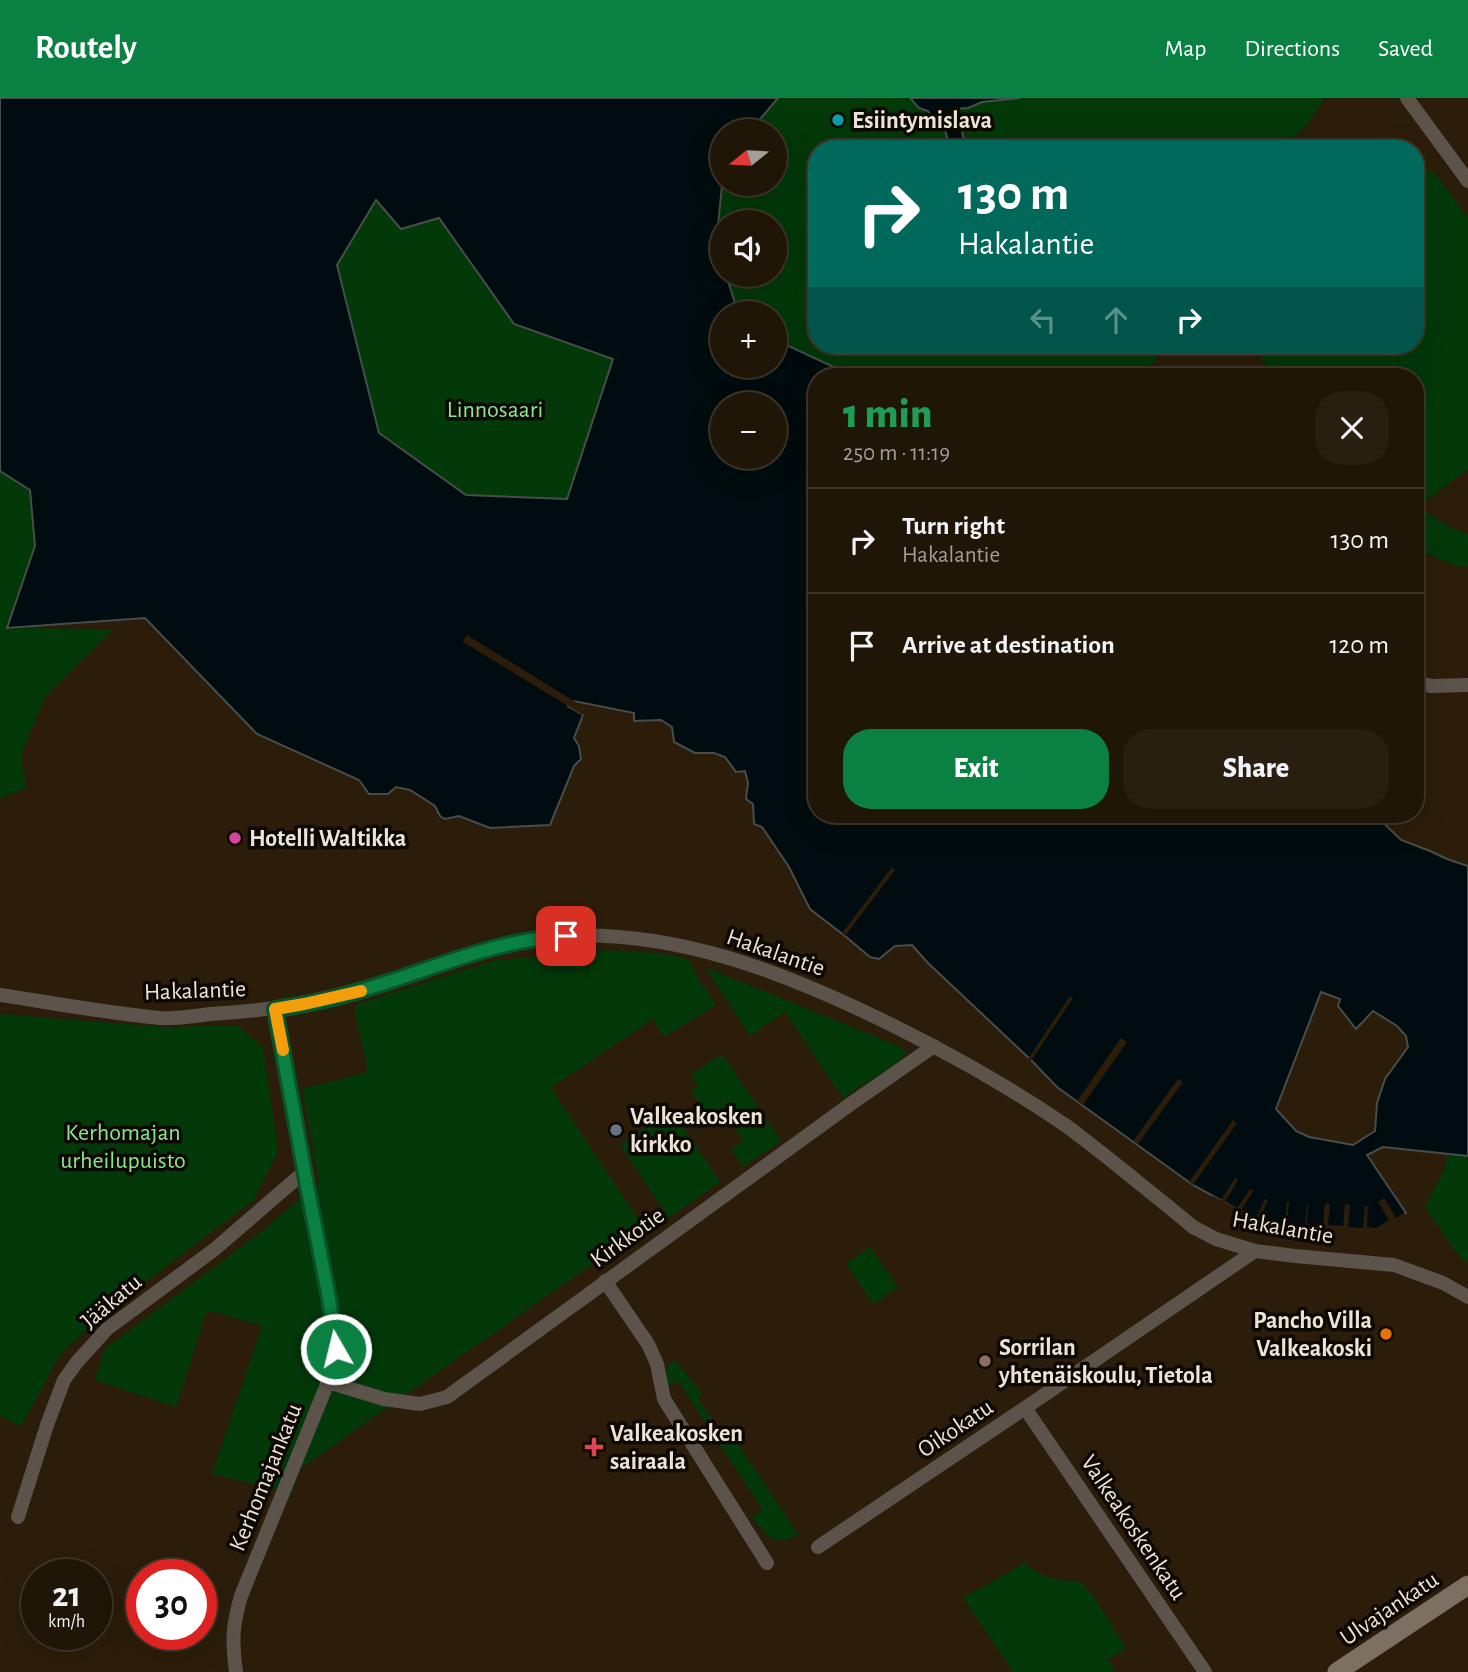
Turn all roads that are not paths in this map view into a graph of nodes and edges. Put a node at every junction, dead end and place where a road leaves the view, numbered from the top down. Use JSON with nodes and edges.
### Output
{"nodes":[{"id":1,"x":1406,"y":98,"type":"edge"},
{"id":2,"x":1468,"y":181,"type":"edge"},
{"id":3,"x":1424,"y":684,"type":"edge"},
{"id":4,"x":1468,"y":685,"type":"edge"},
{"id":5,"x":0,"y":995,"type":"edge"},
{"id":6,"x":275,"y":1009,"type":"junction"},
{"id":7,"x":934,"y":1046,"type":"junction"},
{"id":8,"x":304,"y":1172,"type":"junction"},
{"id":9,"x":1255,"y":1251,"type":"junction"},
{"id":10,"x":604,"y":1281,"type":"junction"},
{"id":11,"x":1468,"y":1297,"type":"edge"},
{"id":12,"x":328,"y":1382,"type":"junction"},
{"id":13,"x":1026,"y":1409,"type":"junction"},
{"id":14,"x":18,"y":1517,"type":"dead end"},
{"id":15,"x":818,"y":1547,"type":"dead end"},
{"id":16,"x":767,"y":1563,"type":"dead end"},
{"id":17,"x":1468,"y":1585,"type":"edge"},
{"id":18,"x":236,"y":1672,"type":"edge"},
{"id":19,"x":1205,"y":1672,"type":"edge"},
{"id":20,"x":1337,"y":1672,"type":"edge"}],
"edges":[{"from":1,"to":2,"type":"street"},
{"from":3,"to":4,"type":"street"},
{"from":5,"to":6,"type":"street","name":"Hakalantie"},
{"from":6,"to":7,"type":"street","name":"Hakalantie"},
{"from":6,"to":8,"type":"street","name":"Kerhomajankatu"},
{"from":7,"to":9,"type":"street","name":"Hakalantie"},
{"from":7,"to":10,"type":"street","name":"Kirkkotie"},
{"from":8,"to":12,"type":"street","name":"Kerhomajankatu"},
{"from":8,"to":14,"type":"street","name":"Jääkatu"},
{"from":9,"to":11,"type":"street","name":"Hakalantie"},
{"from":9,"to":13,"type":"street","name":"Oikokatu"},
{"from":10,"to":12,"type":"street","name":"Kirkkotie"},
{"from":10,"to":16,"type":"street"},
{"from":12,"to":18,"type":"street","name":"Kerhomajankatu"},
{"from":13,"to":15,"type":"street","name":"Oikokatu"},
{"from":13,"to":19,"type":"street","name":"Valkeakoskenkatu"},
{"from":17,"to":20,"type":"main road","name":"Ulvajankatu"}]}
